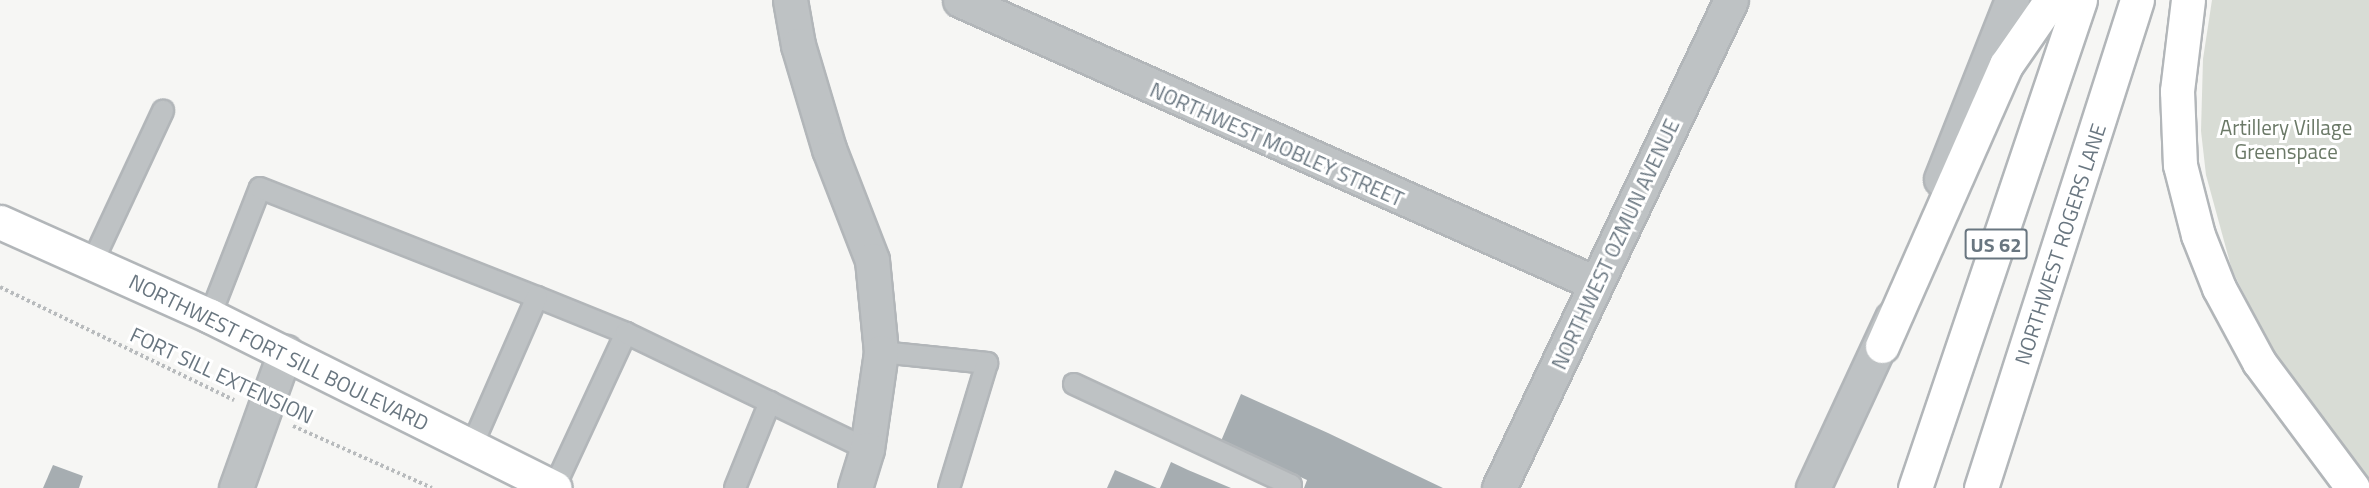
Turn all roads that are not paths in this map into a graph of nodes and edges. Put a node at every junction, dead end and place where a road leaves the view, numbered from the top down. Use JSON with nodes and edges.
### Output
{"nodes":[{"id":1,"x":790,"y":0,"type":"edge"},
{"id":2,"x":960,"y":0,"type":"edge"},
{"id":3,"x":1731,"y":0,"type":"edge"},
{"id":4,"x":2012,"y":0,"type":"edge"},
{"id":5,"x":2051,"y":0,"type":"edge"},
{"id":6,"x":2080,"y":0,"type":"edge"},
{"id":7,"x":2138,"y":0,"type":"edge"},
{"id":8,"x":2188,"y":0,"type":"edge"},
{"id":9,"x":163,"y":111,"type":"dead end"},
{"id":10,"x":0,"y":223,"type":"edge"},
{"id":11,"x":93,"y":261,"type":"junction"},
{"id":12,"x":1595,"y":283,"type":"junction"},
{"id":13,"x":537,"y":297,"type":"junction"},
{"id":14,"x":210,"y":316,"type":"junction"},
{"id":15,"x":626,"y":333,"type":"junction"},
{"id":16,"x":1882,"y":346,"type":"junction"},
{"id":17,"x":285,"y":352,"type":"junction"},
{"id":18,"x":881,"y":352,"type":"junction"},
{"id":19,"x":1074,"y":384,"type":"dead end"},
{"id":20,"x":770,"y":402,"type":"junction"},
{"id":21,"x":472,"y":446,"type":"junction"},
{"id":22,"x":867,"y":448,"type":"junction"},
{"id":23,"x":236,"y":488,"type":"edge"},
{"id":24,"x":555,"y":488,"type":"edge"},
{"id":25,"x":735,"y":488,"type":"edge"},
{"id":26,"x":855,"y":488,"type":"edge"},
{"id":27,"x":949,"y":488,"type":"edge"},
{"id":28,"x":1290,"y":488,"type":"edge"},
{"id":29,"x":1499,"y":488,"type":"edge"},
{"id":30,"x":1813,"y":488,"type":"edge"},
{"id":31,"x":1915,"y":488,"type":"edge"},
{"id":32,"x":1981,"y":488,"type":"edge"},
{"id":33,"x":2353,"y":488,"type":"edge"}],
"edges":[{"from":1,"to":18,"type":"street"},
{"from":2,"to":12,"type":"street","name":"NORTHWEST MOBLEY STREET"},
{"from":3,"to":12,"type":"street","name":"NORTHWEST OZMUN AVENUE"},
{"from":4,"to":16,"type":"street"},
{"from":5,"to":16,"type":"main road"},
{"from":6,"to":31,"type":"main road","number":"US 62"},
{"from":7,"to":32,"type":"main road","name":"NORTHWEST ROGERS LANE","number":"US 62"},
{"from":8,"to":33,"type":"main road"},
{"from":9,"to":11,"type":"lane"},
{"from":10,"to":11,"type":"main road","name":"NORTHWEST FORT SILL BOULEVARD"},
{"from":11,"to":14,"type":"main road","name":"NORTHWEST FORT SILL BOULEVARD"},
{"from":12,"to":29,"type":"street","name":"NORTHWEST OZMUN AVENUE"},
{"from":13,"to":14,"type":"lane"},
{"from":13,"to":15,"type":"lane"},
{"from":13,"to":21,"type":"lane"},
{"from":14,"to":17,"type":"main road","name":"NORTHWEST FORT SILL BOULEVARD"},
{"from":15,"to":20,"type":"lane"},
{"from":15,"to":24,"type":"lane"},
{"from":16,"to":30,"type":"street"},
{"from":17,"to":21,"type":"main road","name":"NORTHWEST FORT SILL BOULEVARD"},
{"from":17,"to":23,"type":"street"},
{"from":18,"to":22,"type":"street"},
{"from":18,"to":27,"type":"lane"},
{"from":19,"to":28,"type":"lane"},
{"from":20,"to":22,"type":"lane"},
{"from":20,"to":25,"type":"lane"},
{"from":21,"to":24,"type":"main road","name":"NORTHWEST FORT SILL BOULEVARD"},
{"from":22,"to":26,"type":"street"}]}
